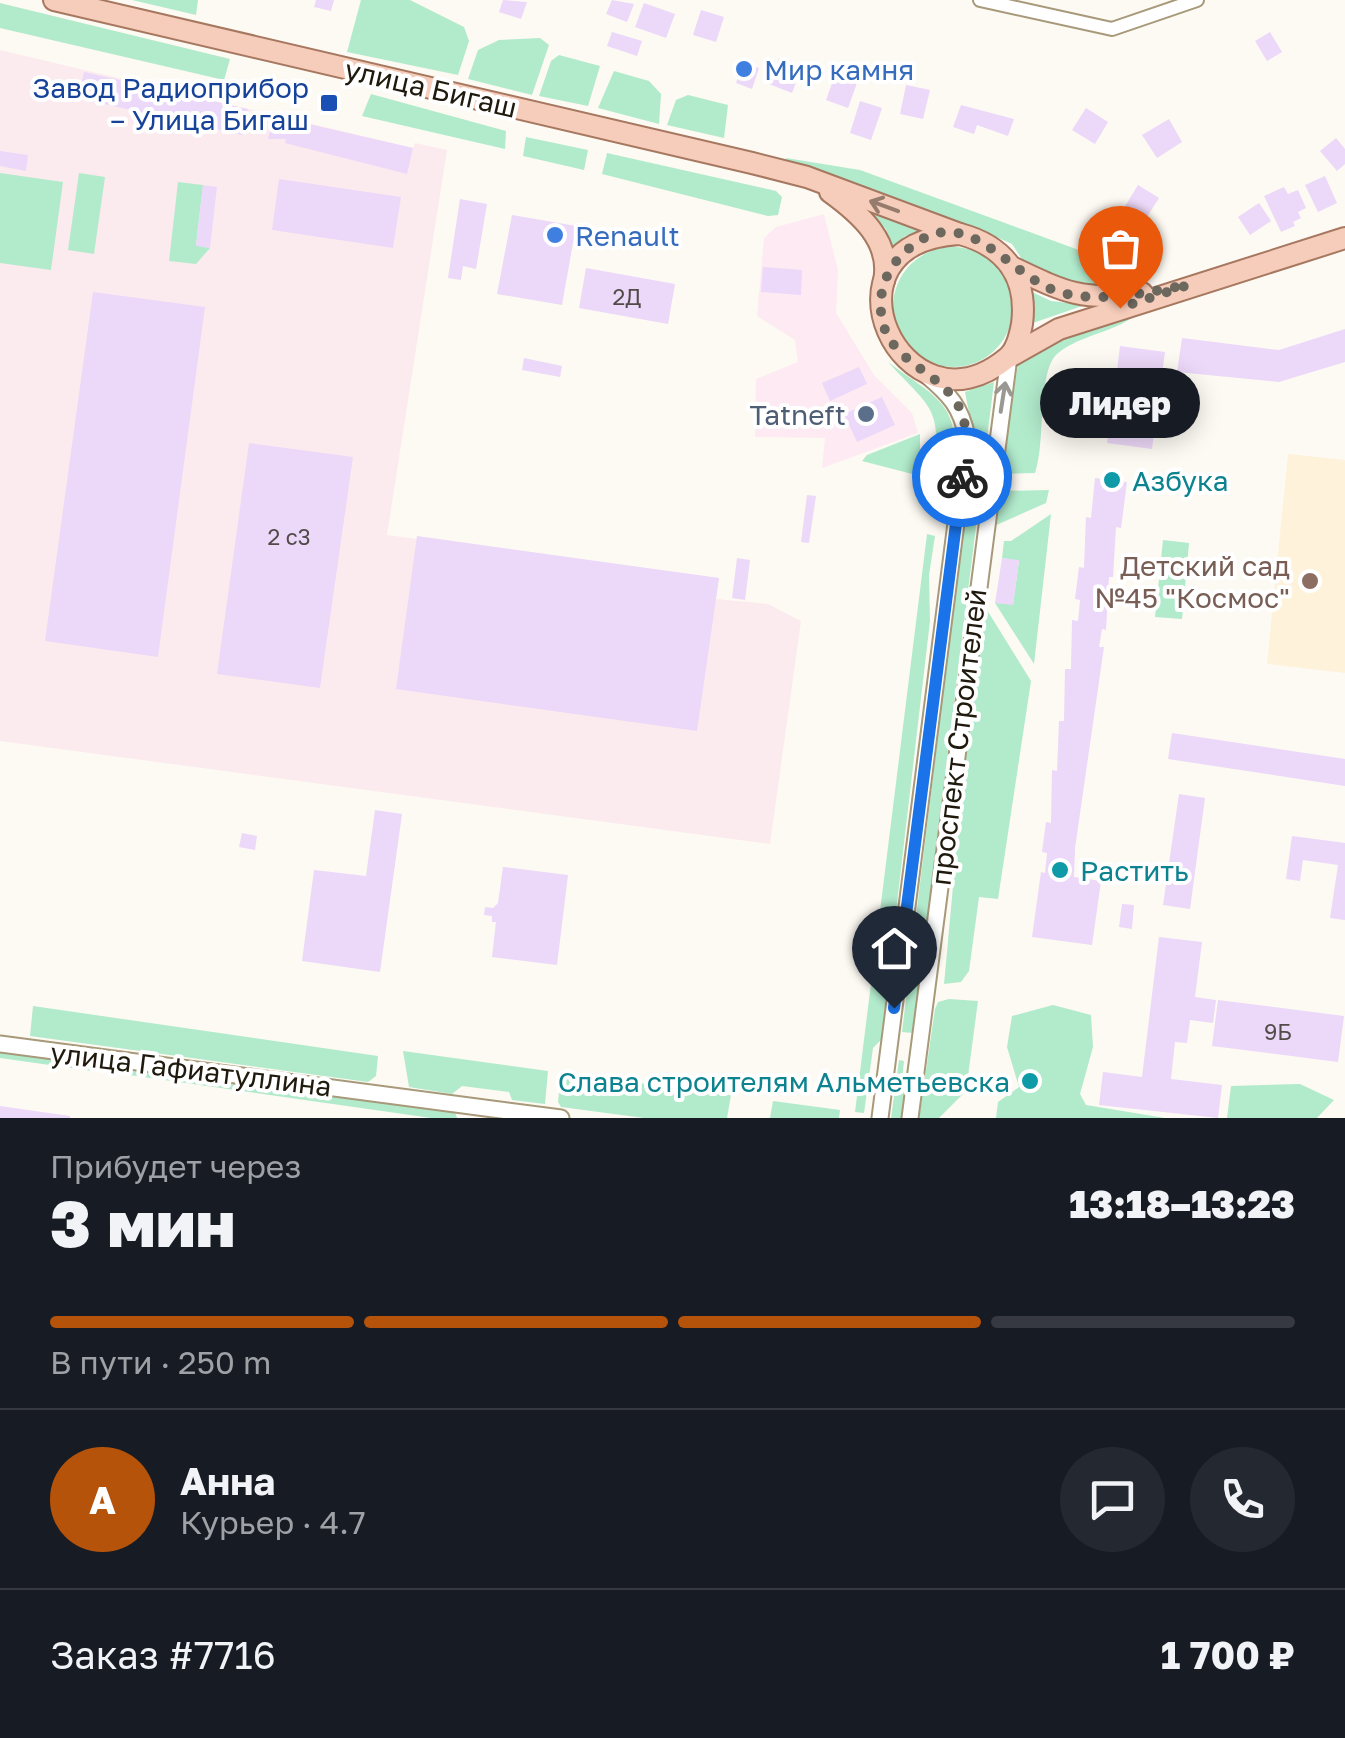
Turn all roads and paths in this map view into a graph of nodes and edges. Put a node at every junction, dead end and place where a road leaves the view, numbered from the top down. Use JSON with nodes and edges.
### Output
{"nodes":[{"id":1,"x":54,"y":0,"type":"edge"},
{"id":2,"x":980,"y":0,"type":"edge"},
{"id":3,"x":1197,"y":0,"type":"edge"},
{"id":4,"x":807,"y":178,"type":"junction"},
{"id":5,"x":960,"y":234,"type":"junction"},
{"id":6,"x":1345,"y":238,"type":"edge"},
{"id":7,"x":1014,"y":268,"type":"junction"},
{"id":8,"x":1188,"y":285,"type":"junction"},
{"id":9,"x":880,"y":300,"type":"junction"},
{"id":10,"x":1009,"y":357,"type":"junction"},
{"id":11,"x":919,"y":370,"type":"junction"},
{"id":12,"x":0,"y":1044,"type":"edge"},
{"id":13,"x":889,"y":1045,"type":"junction"},
{"id":14,"x":919,"y":1049,"type":"junction"},
{"id":15,"x":560,"y":1118,"type":"edge"},
{"id":16,"x":880,"y":1118,"type":"edge"},
{"id":17,"x":910,"y":1118,"type":"edge"}],
"edges":[{"from":1,"to":4,"type":"main road","name":"улица Бигаш"},
{"from":2,"to":3,"type":"street"},
{"from":5,"to":4,"type":"main road","name":"улица Бигаш","one_way":true},
{"from":4,"to":9,"type":"main road","name":"улица Бигаш"},
{"from":5,"to":7,"type":"main road"},
{"from":5,"to":9,"type":"main road"},
{"from":6,"to":8,"type":"main road"},
{"from":7,"to":8,"type":"main road"},
{"from":7,"to":10,"type":"main road"},
{"from":8,"to":10,"type":"main road"},
{"from":9,"to":11,"type":"main road"},
{"from":10,"to":11,"type":"main road"},
{"from":14,"to":10,"type":"street","name":"проспект Строителей","one_way":true},
{"from":11,"to":13,"type":"street","name":"проспект Строителей"},
{"from":12,"to":15,"type":"street","name":"улица Гафиатуллина"},
{"from":13,"to":14,"type":"street"},
{"from":13,"to":16,"type":"street","name":"проспект Строителей"},
{"from":14,"to":17,"type":"street","name":"проспект Строителей"}]}
